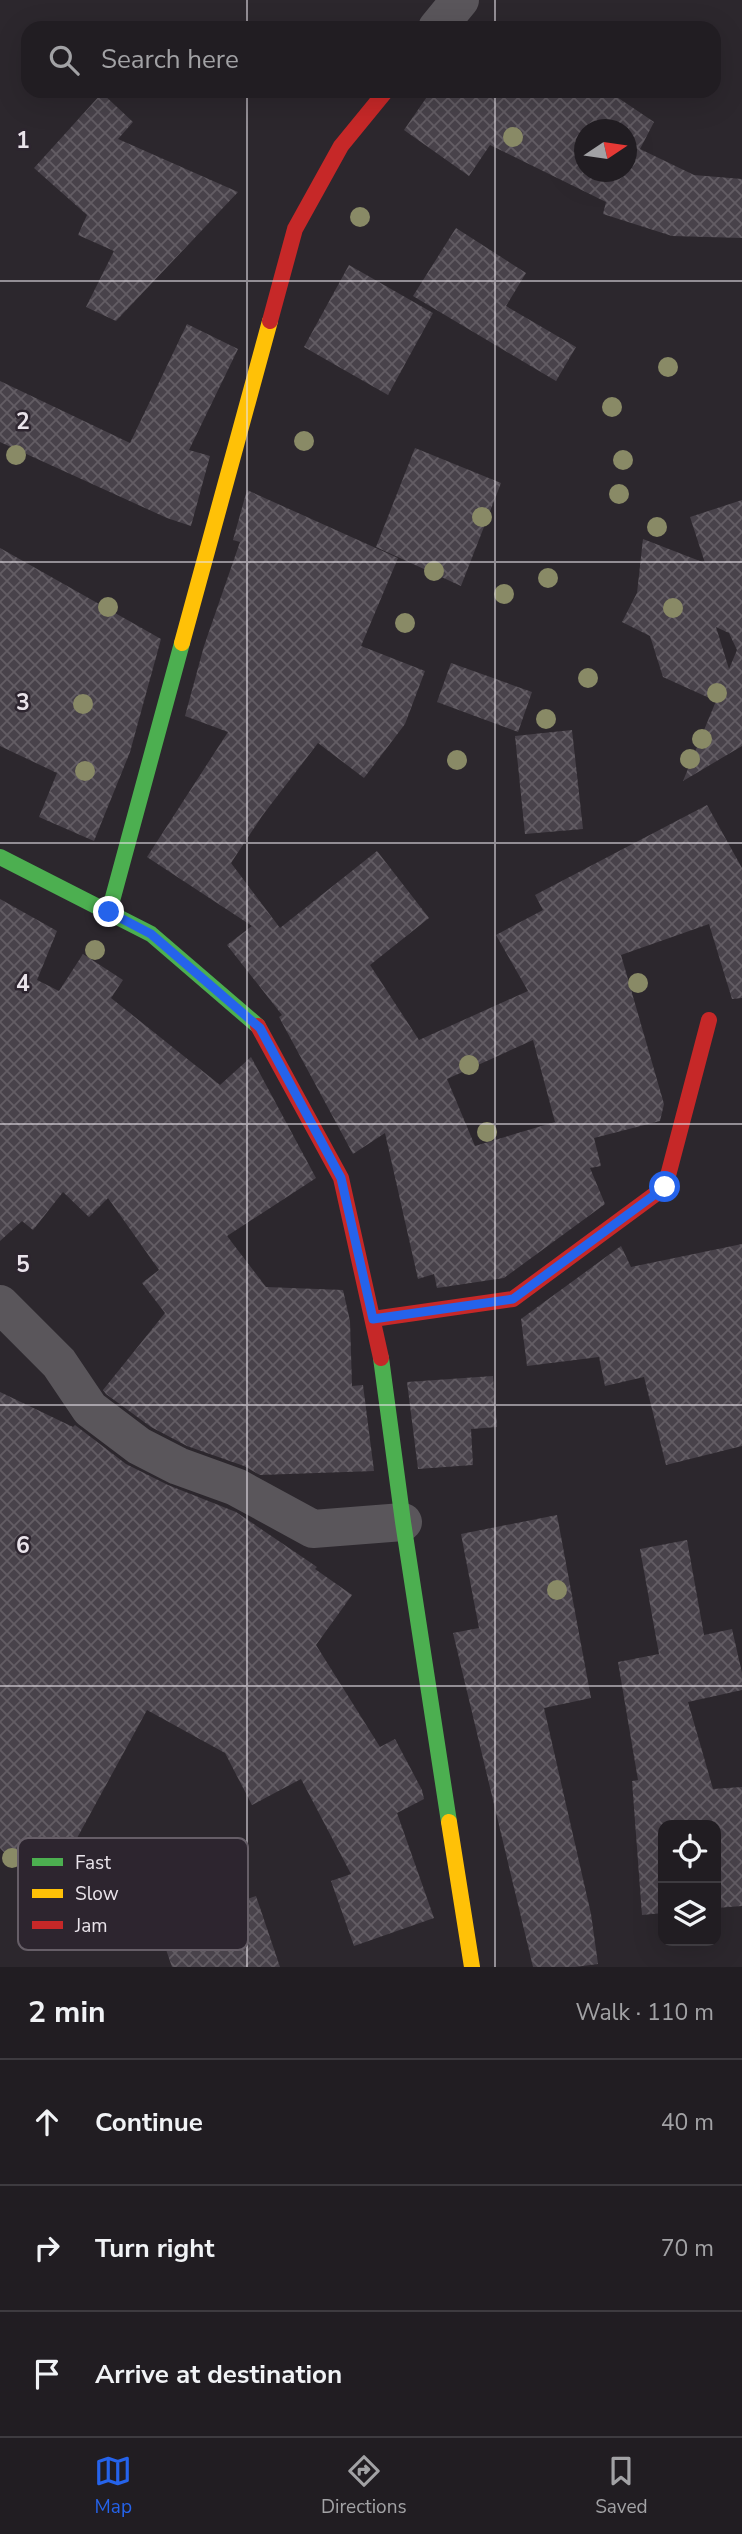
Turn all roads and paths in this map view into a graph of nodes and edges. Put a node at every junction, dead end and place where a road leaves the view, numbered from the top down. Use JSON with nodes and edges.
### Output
{"nodes":[{"id":1,"x":460,"y":0,"type":"edge"},
{"id":2,"x":443,"y":21,"type":"edge"},
{"id":3,"x":380,"y":98,"type":"edge"},
{"id":4,"x":0,"y":857,"type":"edge"},
{"id":5,"x":109,"y":912,"type":"junction"},
{"id":6,"x":709,"y":1020,"type":"dead end"},
{"id":7,"x":0,"y":1304,"type":"edge"},
{"id":8,"x":373,"y":1319,"type":"junction"},
{"id":9,"x":403,"y":1522,"type":"junction"},
{"id":10,"x":472,"y":1967,"type":"edge"}],
"edges":[{"from":1,"to":2,"type":"street"},
{"from":3,"to":5,"type":"street"},
{"from":4,"to":5,"type":"street"},
{"from":5,"to":8,"type":"street"},
{"from":6,"to":8,"type":"street"},
{"from":7,"to":9,"type":"street"},
{"from":8,"to":9,"type":"street"},
{"from":9,"to":10,"type":"street"}]}
